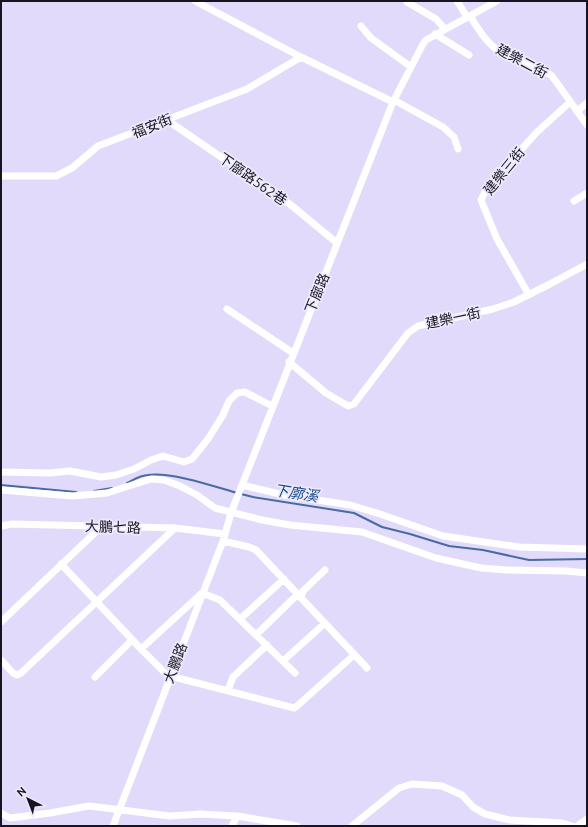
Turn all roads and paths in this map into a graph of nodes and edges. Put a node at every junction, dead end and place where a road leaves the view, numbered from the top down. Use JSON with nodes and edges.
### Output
{"nodes":[{"id":1,"x":195,"y":1,"type":"edge"},
{"id":2,"x":457,"y":1,"type":"edge"},
{"id":3,"x":497,"y":1,"type":"edge"},
{"id":4,"x":407,"y":2,"type":"edge"},
{"id":5,"x":468,"y":16,"type":"junction"},
{"id":6,"x":361,"y":26,"type":"dead end"},
{"id":7,"x":445,"y":29,"type":"junction"},
{"id":8,"x":435,"y":34,"type":"junction"},
{"id":9,"x":469,"y":55,"type":"dead end"},
{"id":10,"x":301,"y":57,"type":"junction"},
{"id":11,"x":411,"y":67,"type":"junction"},
{"id":12,"x":393,"y":101,"type":"junction"},
{"id":13,"x":570,"y":102,"type":"junction"},
{"id":14,"x":587,"y":103,"type":"edge"},
{"id":15,"x":577,"y":111,"type":"junction"},
{"id":16,"x":167,"y":120,"type":"junction"},
{"id":17,"x":587,"y":125,"type":"edge"},
{"id":18,"x":458,"y":149,"type":"dead end"},
{"id":19,"x":1,"y":176,"type":"edge"},
{"id":20,"x":587,"y":194,"type":"edge"},
{"id":21,"x":574,"y":201,"type":"dead end"},
{"id":22,"x":337,"y":243,"type":"junction"},
{"id":23,"x":587,"y":264,"type":"edge"},
{"id":24,"x":529,"y":294,"type":"junction"},
{"id":25,"x":227,"y":309,"type":"dead end"},
{"id":26,"x":293,"y":353,"type":"junction"},
{"id":27,"x":289,"y":362,"type":"junction"},
{"id":28,"x":272,"y":406,"type":"junction"},
{"id":29,"x":1,"y":472,"type":"edge"},
{"id":30,"x":242,"y":485,"type":"junction"},
{"id":31,"x":1,"y":490,"type":"edge"},
{"id":32,"x":236,"y":500,"type":"joint"},
{"id":33,"x":231,"y":512,"type":"junction"},
{"id":34,"x":1,"y":526,"type":"edge"},
{"id":35,"x":101,"y":527,"type":"junction"},
{"id":36,"x":175,"y":528,"type":"junction"},
{"id":37,"x":224,"y":538,"type":"junction"},
{"id":38,"x":587,"y":549,"type":"edge"},
{"id":39,"x":61,"y":564,"type":"junction"},
{"id":40,"x":325,"y":570,"type":"dead end"},
{"id":41,"x":587,"y":573,"type":"edge"},
{"id":42,"x":284,"y":579,"type":"junction"},
{"id":43,"x":202,"y":593,"type":"junction"},
{"id":44,"x":300,"y":596,"type":"junction"},
{"id":45,"x":96,"y":603,"type":"junction"},
{"id":46,"x":240,"y":619,"type":"junction"},
{"id":47,"x":1,"y":622,"type":"edge"},
{"id":48,"x":325,"y":623,"type":"junction"},
{"id":49,"x":256,"y":635,"type":"junction"},
{"id":50,"x":132,"y":640,"type":"junction"},
{"id":51,"x":266,"y":645,"type":"junction"},
{"id":52,"x":141,"y":649,"type":"junction"},
{"id":53,"x":354,"y":655,"type":"junction"},
{"id":54,"x":1,"y":660,"type":"edge"},
{"id":55,"x":283,"y":662,"type":"junction"},
{"id":56,"x":367,"y":668,"type":"dead end"},
{"id":57,"x":295,"y":673,"type":"dead end"},
{"id":58,"x":170,"y":676,"type":"junction"},
{"id":59,"x":95,"y":677,"type":"dead end"},
{"id":60,"x":228,"y":690,"type":"junction"},
{"id":61,"x":118,"y":809,"type":"junction"},
{"id":62,"x":1,"y":813,"type":"edge"},
{"id":63,"x":237,"y":816,"type":"junction"},
{"id":64,"x":587,"y":819,"type":"edge"},
{"id":65,"x":113,"y":826,"type":"edge"},
{"id":66,"x":232,"y":826,"type":"edge"},
{"id":67,"x":297,"y":826,"type":"edge"},
{"id":68,"x":352,"y":826,"type":"edge"},
{"id":69,"x":572,"y":826,"type":"edge"},
{"id":70,"x":577,"y":826,"type":"edge"}],
"edges":[{"from":1,"to":10,"type":"street"},
{"from":2,"to":5,"type":"street","name":"建樂二街"},
{"from":3,"to":5,"type":"street","name":"下廍路"},
{"from":4,"to":7,"type":"street"},
{"from":5,"to":7,"type":"street","name":"下廍路"},
{"from":5,"to":13,"type":"street","name":"建樂二街"},
{"from":6,"to":11,"type":"street"},
{"from":7,"to":8,"type":"street","name":"下廍路"},
{"from":8,"to":9,"type":"street"},
{"from":8,"to":11,"type":"street","name":"下廍路"},
{"from":10,"to":12,"type":"street"},
{"from":10,"to":16,"type":"street","name":"福安街"},
{"from":11,"to":12,"type":"street","name":"下廍路"},
{"from":12,"to":18,"type":"street"},
{"from":12,"to":22,"type":"street","name":"下廍路"},
{"from":13,"to":15,"type":"street","name":"建樂二街"},
{"from":13,"to":24,"type":"street","name":"建樂三街"},
{"from":14,"to":15,"type":"street"},
{"from":15,"to":17,"type":"street","name":"建樂二街"},
{"from":16,"to":19,"type":"street","name":"福安街"},
{"from":16,"to":22,"type":"street","name":"下廍路562巷"},
{"from":20,"to":21,"type":"street"},
{"from":22,"to":26,"type":"street","name":"下廍路"},
{"from":23,"to":24,"type":"street","name":"建樂一街"},
{"from":24,"to":27,"type":"street","name":"建樂一街"},
{"from":25,"to":26,"type":"street"},
{"from":26,"to":27,"type":"street","name":"下廍路"},
{"from":27,"to":28,"type":"street","name":"下廍路"},
{"from":28,"to":29,"type":"street"},
{"from":28,"to":30,"type":"street","name":"下廍路"},
{"from":30,"to":32,"type":"street","name":"下廍路"},
{"from":30,"to":38,"type":"street"},
{"from":31,"to":33,"type":"street"},
{"from":32,"to":33,"type":"street","name":"大鵬路"},
{"from":33,"to":37,"type":"street","name":"大鵬路"},
{"from":33,"to":41,"type":"street"},
{"from":34,"to":35,"type":"street","name":"大鵬七路"},
{"from":35,"to":36,"type":"street","name":"大鵬七路"},
{"from":35,"to":39,"type":"street"},
{"from":36,"to":37,"type":"street","name":"大鵬七路"},
{"from":36,"to":45,"type":"street"},
{"from":37,"to":42,"type":"street","name":"大鵬七路"},
{"from":37,"to":43,"type":"street","name":"大鵬路"},
{"from":39,"to":45,"type":"street"},
{"from":39,"to":47,"type":"street"},
{"from":40,"to":44,"type":"street"},
{"from":42,"to":44,"type":"street","name":"大鵬七路"},
{"from":42,"to":46,"type":"street"},
{"from":43,"to":46,"type":"street"},
{"from":43,"to":52,"type":"street"},
{"from":43,"to":58,"type":"street","name":"大鵬路"},
{"from":44,"to":48,"type":"street","name":"大鵬七路"},
{"from":44,"to":49,"type":"street"},
{"from":45,"to":50,"type":"street"},
{"from":45,"to":54,"type":"street"},
{"from":46,"to":49,"type":"street"},
{"from":48,"to":53,"type":"street","name":"大鵬七路"},
{"from":48,"to":55,"type":"street"},
{"from":49,"to":51,"type":"street"},
{"from":50,"to":52,"type":"street"},
{"from":50,"to":59,"type":"street"},
{"from":51,"to":55,"type":"street"},
{"from":51,"to":60,"type":"street"},
{"from":52,"to":58,"type":"street"},
{"from":53,"to":56,"type":"street","name":"大鵬七路"},
{"from":53,"to":60,"type":"street"},
{"from":55,"to":57,"type":"street"},
{"from":58,"to":60,"type":"street"},
{"from":58,"to":61,"type":"street","name":"大鵬路"},
{"from":61,"to":62,"type":"street"},
{"from":61,"to":63,"type":"street"},
{"from":61,"to":65,"type":"street","name":"大鵬路"},
{"from":63,"to":66,"type":"street"},
{"from":63,"to":67,"type":"street"},
{"from":64,"to":70,"type":"street"},
{"from":68,"to":69,"type":"street"}]}
